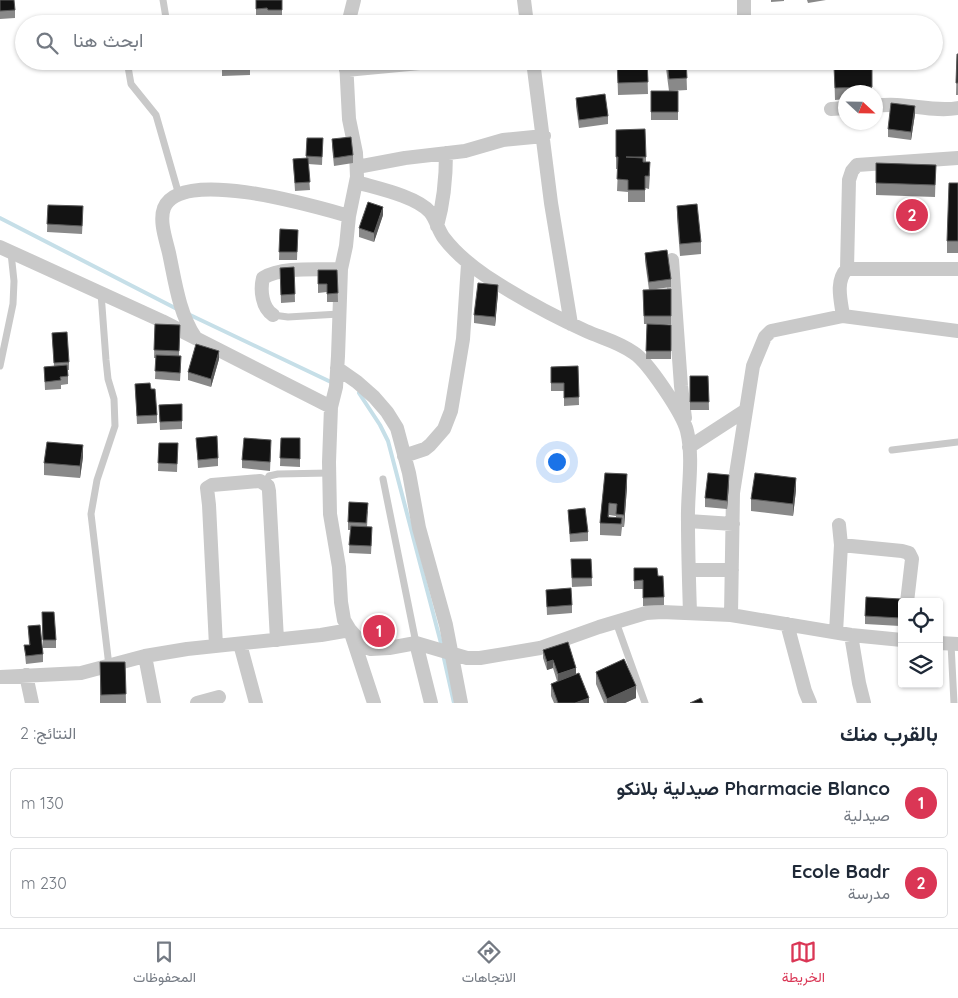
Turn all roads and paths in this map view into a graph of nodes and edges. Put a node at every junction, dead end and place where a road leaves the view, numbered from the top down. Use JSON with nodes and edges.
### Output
{"nodes":[{"id":1,"x":163,"y":0,"type":"edge"},
{"id":2,"x":354,"y":0,"type":"edge"},
{"id":3,"x":524,"y":0,"type":"edge"},
{"id":4,"x":744,"y":0,"type":"edge"},
{"id":5,"x":165,"y":15,"type":"edge"},
{"id":6,"x":350,"y":15,"type":"edge"},
{"id":7,"x":526,"y":15,"type":"edge"},
{"id":8,"x":744,"y":15,"type":"edge"},
{"id":9,"x":129,"y":70,"type":"edge"},
{"id":10,"x":346,"y":70,"type":"edge"},
{"id":11,"x":534,"y":70,"type":"edge"},
{"id":12,"x":883,"y":106,"type":"edge"},
{"id":13,"x":958,"y":108,"type":"edge"},
{"id":14,"x":831,"y":109,"type":"dead end"},
{"id":15,"x":838,"y":109,"type":"edge"},
{"id":16,"x":544,"y":136,"type":"junction"},
{"id":17,"x":446,"y":153,"type":"junction"},
{"id":18,"x":958,"y":158,"type":"edge"},
{"id":19,"x":357,"y":167,"type":"junction"},
{"id":20,"x":356,"y":182,"type":"junction"},
{"id":21,"x":179,"y":195,"type":"junction"},
{"id":22,"x":349,"y":216,"type":"junction"},
{"id":23,"x":437,"y":226,"type":"junction"},
{"id":24,"x":5,"y":250,"type":"edge"},
{"id":25,"x":672,"y":260,"type":"dead end"},
{"id":26,"x":468,"y":264,"type":"junction"},
{"id":27,"x":341,"y":269,"type":"junction"},
{"id":28,"x":847,"y":269,"type":"junction"},
{"id":29,"x":958,"y":269,"type":"edge"},
{"id":30,"x":101,"y":292,"type":"junction"},
{"id":31,"x":339,"y":314,"type":"junction"},
{"id":32,"x":273,"y":315,"type":"joint"},
{"id":33,"x":842,"y":316,"type":"junction"},
{"id":34,"x":571,"y":324,"type":"junction"},
{"id":35,"x":958,"y":331,"type":"edge"},
{"id":36,"x":195,"y":337,"type":"junction"},
{"id":37,"x":0,"y":366,"type":"edge"},
{"id":38,"x":337,"y":368,"type":"junction"},
{"id":39,"x":332,"y":407,"type":"junction"},
{"id":40,"x":746,"y":410,"type":"junction"},
{"id":41,"x":686,"y":430,"type":"junction"},
{"id":42,"x":958,"y":442,"type":"edge"},
{"id":43,"x":689,"y":447,"type":"junction"},
{"id":44,"x":892,"y":450,"type":"dead end"},
{"id":45,"x":404,"y":456,"type":"junction"},
{"id":46,"x":329,"y":473,"type":"junction"},
{"id":47,"x":383,"y":480,"type":"dead end"},
{"id":48,"x":265,"y":483,"type":"junction"},
{"id":49,"x":688,"y":522,"type":"junction"},
{"id":50,"x":733,"y":524,"type":"junction"},
{"id":51,"x":839,"y":526,"type":"dead end"},
{"id":52,"x":841,"y":545,"type":"junction"},
{"id":53,"x":689,"y":570,"type":"junction"},
{"id":54,"x":732,"y":570,"type":"junction"},
{"id":55,"x":908,"y":598,"type":"edge"},
{"id":56,"x":690,"y":613,"type":"junction"},
{"id":57,"x":731,"y":616,"type":"junction"},
{"id":58,"x":616,"y":622,"type":"junction"},
{"id":59,"x":788,"y":624,"type":"junction"},
{"id":60,"x":350,"y":630,"type":"junction"},
{"id":61,"x":836,"y":632,"type":"junction"},
{"id":62,"x":851,"y":635,"type":"junction"},
{"id":63,"x":277,"y":640,"type":"junction"},
{"id":64,"x":898,"y":640,"type":"edge"},
{"id":65,"x":240,"y":644,"type":"junction"},
{"id":66,"x":949,"y":644,"type":"edge"},
{"id":67,"x":423,"y":645,"type":"junction"},
{"id":68,"x":216,"y":646,"type":"junction"},
{"id":69,"x":449,"y":653,"type":"junction"},
{"id":70,"x":145,"y":656,"type":"junction"},
{"id":71,"x":109,"y":666,"type":"junction"},
{"id":72,"x":26,"y":675,"type":"junction"},
{"id":73,"x":0,"y":677,"type":"edge"},
{"id":74,"x":219,"y":697,"type":"dead end"},
{"id":75,"x":32,"y":703,"type":"edge"},
{"id":76,"x":154,"y":703,"type":"edge"},
{"id":77,"x":197,"y":703,"type":"edge"},
{"id":78,"x":256,"y":703,"type":"edge"},
{"id":79,"x":374,"y":703,"type":"edge"},
{"id":80,"x":432,"y":703,"type":"edge"},
{"id":81,"x":461,"y":703,"type":"edge"},
{"id":82,"x":645,"y":703,"type":"edge"},
{"id":83,"x":810,"y":703,"type":"edge"},
{"id":84,"x":864,"y":703,"type":"edge"},
{"id":85,"x":954,"y":703,"type":"edge"}],
"edges":[{"from":1,"to":5,"type":"lane"},
{"from":2,"to":6,"type":"street"},
{"from":3,"to":7,"type":"street"},
{"from":4,"to":8,"type":"street"},
{"from":9,"to":21,"type":"lane"},
{"from":10,"to":19,"type":"street"},
{"from":11,"to":16,"type":"street"},
{"from":12,"to":13,"type":"street"},
{"from":14,"to":15,"type":"street"},
{"from":16,"to":17,"type":"street"},
{"from":16,"to":34,"type":"street"},
{"from":17,"to":19,"type":"street"},
{"from":17,"to":23,"type":"street"},
{"from":18,"to":28,"type":"street"},
{"from":19,"to":20,"type":"street"},
{"from":20,"to":22,"type":"street"},
{"from":20,"to":23,"type":"street"},
{"from":21,"to":22,"type":"street"},
{"from":21,"to":36,"type":"street"},
{"from":22,"to":27,"type":"street"},
{"from":23,"to":26,"type":"street"},
{"from":24,"to":30,"type":"street"},
{"from":24,"to":37,"type":"lane"},
{"from":25,"to":41,"type":"street"},
{"from":26,"to":34,"type":"street"},
{"from":26,"to":45,"type":"street"},
{"from":27,"to":31,"type":"street"},
{"from":27,"to":32,"type":"street"},
{"from":28,"to":29,"type":"street"},
{"from":28,"to":33,"type":"street"},
{"from":30,"to":36,"type":"street"},
{"from":30,"to":71,"type":"lane"},
{"from":31,"to":32,"type":"lane"},
{"from":31,"to":38,"type":"street"},
{"from":33,"to":35,"type":"street"},
{"from":33,"to":40,"type":"street"},
{"from":34,"to":41,"type":"street"},
{"from":36,"to":39,"type":"street"},
{"from":38,"to":39,"type":"street"},
{"from":38,"to":45,"type":"street"},
{"from":39,"to":46,"type":"street"},
{"from":40,"to":43,"type":"street"},
{"from":40,"to":50,"type":"street"},
{"from":41,"to":43,"type":"street"},
{"from":42,"to":44,"type":"lane"},
{"from":43,"to":49,"type":"street"},
{"from":45,"to":69,"type":"street"},
{"from":46,"to":48,"type":"lane"},
{"from":46,"to":60,"type":"street"},
{"from":47,"to":67,"type":"lane"},
{"from":48,"to":63,"type":"street"},
{"from":48,"to":68,"type":"street"},
{"from":49,"to":50,"type":"street"},
{"from":49,"to":53,"type":"street"},
{"from":50,"to":54,"type":"street"},
{"from":51,"to":52,"type":"street"},
{"from":52,"to":55,"type":"street"},
{"from":52,"to":61,"type":"street"},
{"from":53,"to":54,"type":"street"},
{"from":53,"to":56,"type":"street"},
{"from":54,"to":57,"type":"street"},
{"from":56,"to":57,"type":"street"},
{"from":56,"to":58,"type":"street"},
{"from":57,"to":59,"type":"street"},
{"from":58,"to":69,"type":"street"},
{"from":58,"to":82,"type":"lane"},
{"from":59,"to":61,"type":"street"},
{"from":59,"to":83,"type":"street"},
{"from":60,"to":63,"type":"street"},
{"from":60,"to":67,"type":"street"},
{"from":60,"to":79,"type":"street"},
{"from":61,"to":62,"type":"street"},
{"from":62,"to":64,"type":"street"},
{"from":62,"to":84,"type":"street"},
{"from":63,"to":65,"type":"street"},
{"from":65,"to":68,"type":"street"},
{"from":65,"to":78,"type":"street"},
{"from":66,"to":85,"type":"lane"},
{"from":67,"to":69,"type":"street"},
{"from":67,"to":80,"type":"street"},
{"from":68,"to":70,"type":"street"},
{"from":69,"to":81,"type":"street"},
{"from":70,"to":71,"type":"street"},
{"from":70,"to":76,"type":"street"},
{"from":71,"to":72,"type":"street"},
{"from":72,"to":73,"type":"street"},
{"from":72,"to":75,"type":"street"},
{"from":74,"to":77,"type":"street"}]}
